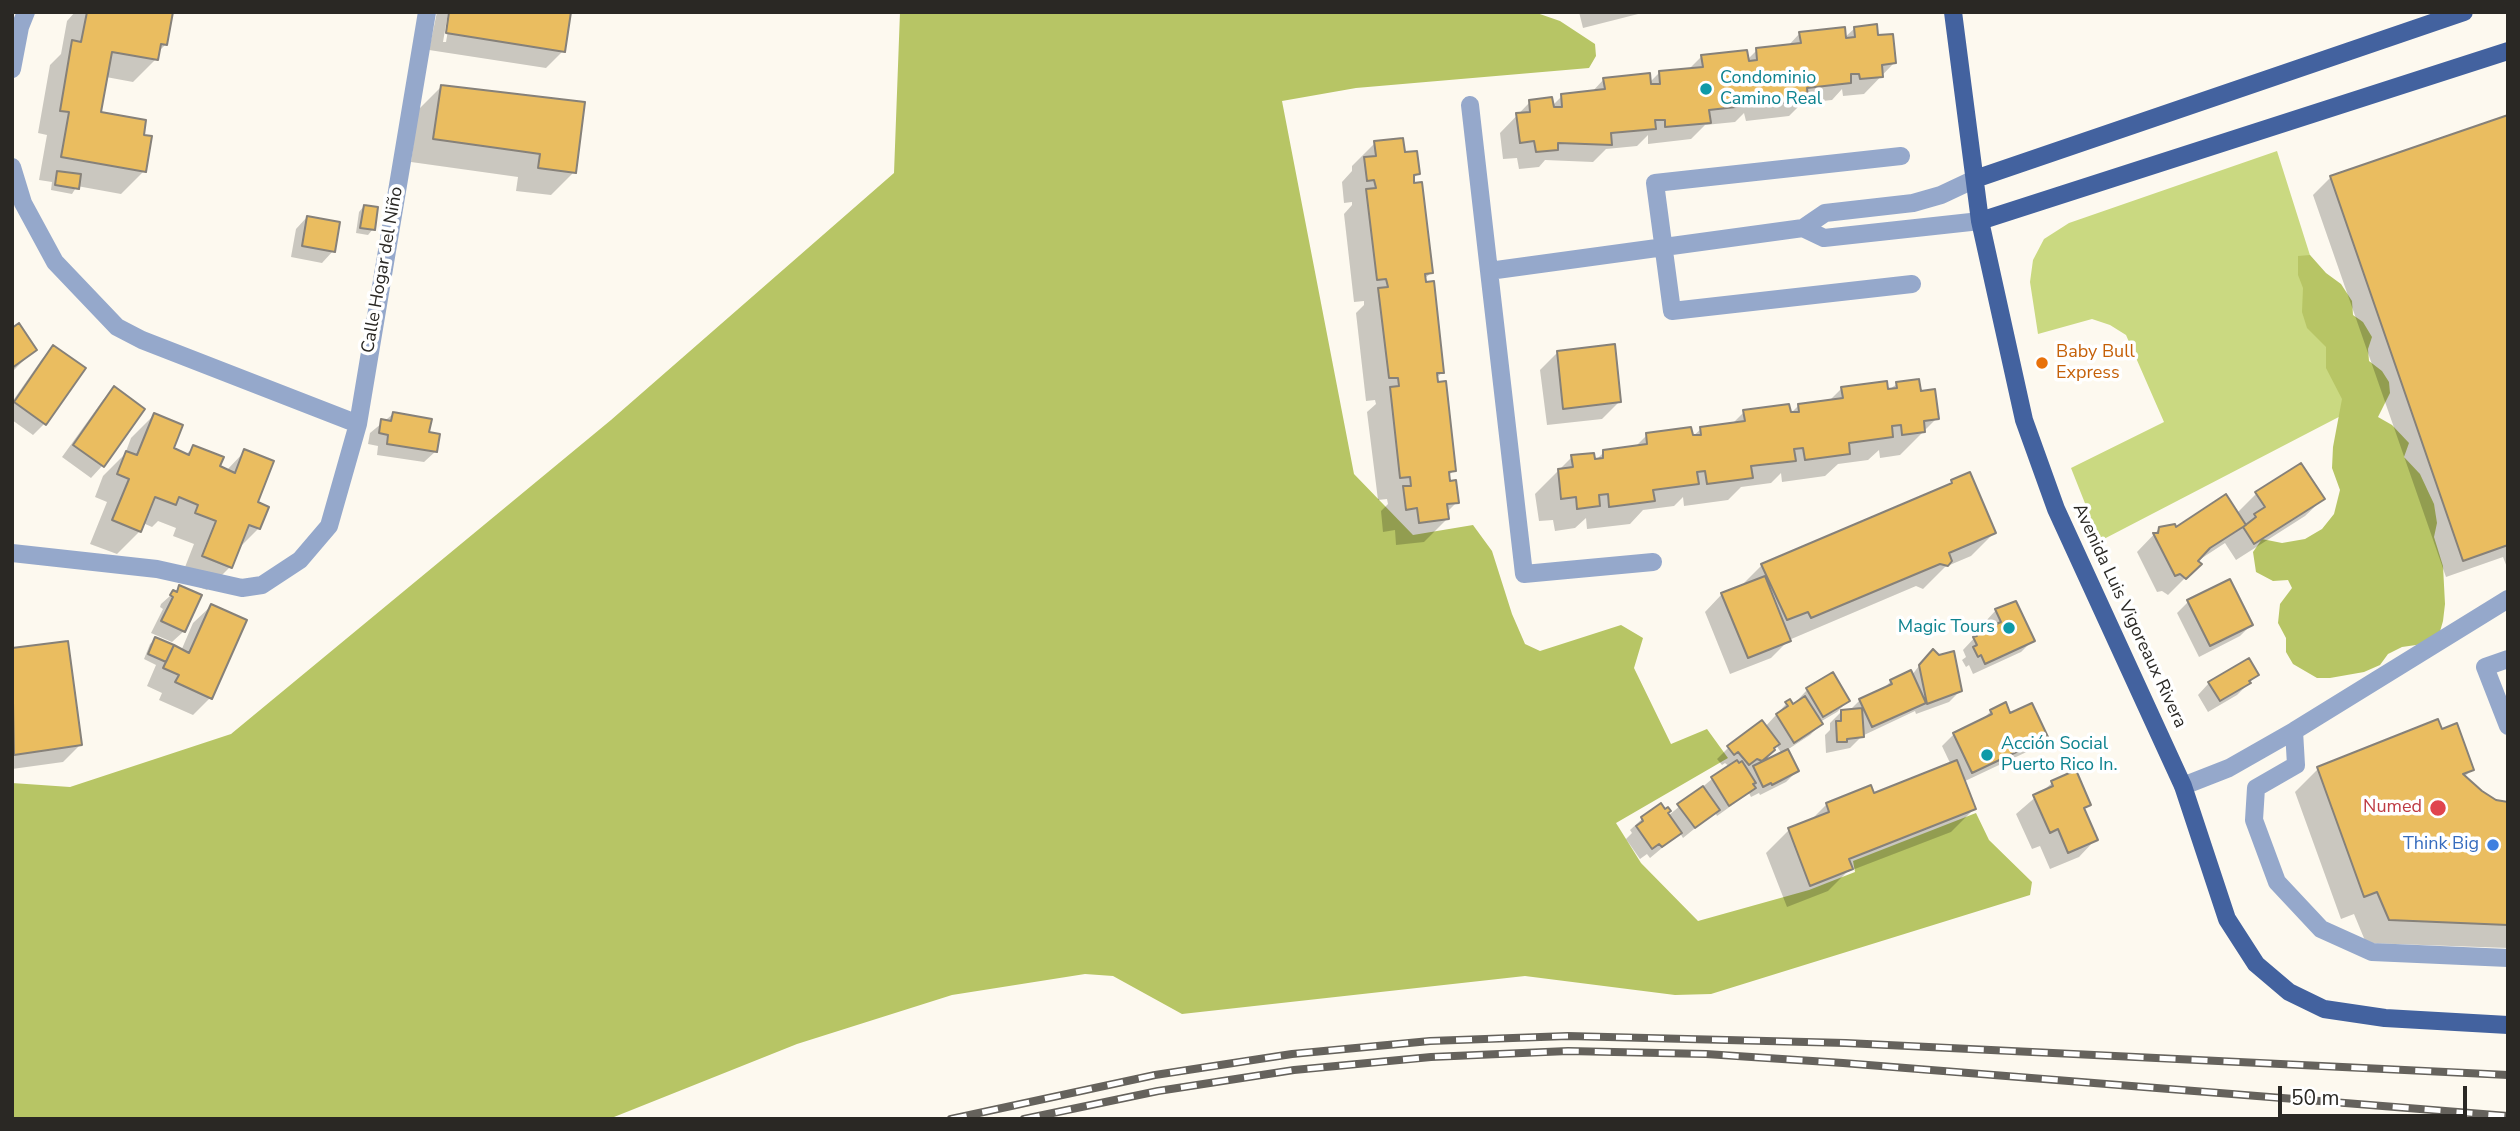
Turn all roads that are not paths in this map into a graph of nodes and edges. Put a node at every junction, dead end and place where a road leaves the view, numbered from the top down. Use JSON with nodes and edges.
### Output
{"nodes":[{"id":1,"x":26,"y":12,"type":"edge"},
{"id":2,"x":427,"y":12,"type":"edge"},
{"id":3,"x":1953,"y":12,"type":"edge"},
{"id":4,"x":2464,"y":12,"type":"edge"},
{"id":5,"x":2508,"y":51,"type":"edge"},
{"id":6,"x":12,"y":69,"type":"edge"},
{"id":7,"x":1470,"y":104,"type":"dead end"},
{"id":8,"x":1900,"y":156,"type":"dead end"},
{"id":9,"x":12,"y":167,"type":"edge"},
{"id":10,"x":1975,"y":179,"type":"junction"},
{"id":11,"x":1980,"y":220,"type":"junction"},
{"id":12,"x":1803,"y":228,"type":"junction"},
{"id":13,"x":1664,"y":247,"type":"junction"},
{"id":14,"x":1489,"y":271,"type":"junction"},
{"id":15,"x":1912,"y":284,"type":"dead end"},
{"id":16,"x":358,"y":424,"type":"junction"},
{"id":17,"x":12,"y":553,"type":"edge"},
{"id":18,"x":1653,"y":562,"type":"dead end"},
{"id":19,"x":2508,"y":599,"type":"edge"},
{"id":20,"x":2508,"y":659,"type":"edge"},
{"id":21,"x":2508,"y":726,"type":"edge"},
{"id":22,"x":2294,"y":731,"type":"junction"},
{"id":23,"x":2183,"y":786,"type":"junction"},
{"id":24,"x":2508,"y":958,"type":"edge"},
{"id":25,"x":2508,"y":1025,"type":"edge"}],
"edges":[{"from":1,"to":6,"type":"street"},
{"from":2,"to":16,"type":"street","name":"Calle Hogar del Niño"},
{"from":3,"to":10,"type":"main road","name":"Avenida Luis Vigoreaux Rivera"},
{"from":4,"to":10,"type":"main road"},
{"from":5,"to":11,"type":"main road"},
{"from":7,"to":14,"type":"street"},
{"from":8,"to":13,"type":"street"},
{"from":9,"to":16,"type":"street"},
{"from":10,"to":11,"type":"main road","name":"Avenida Luis Vigoreaux Rivera"},
{"from":10,"to":12,"type":"street"},
{"from":11,"to":12,"type":"street"},
{"from":11,"to":23,"type":"main road","name":"Avenida Luis Vigoreaux Rivera"},
{"from":12,"to":13,"type":"street"},
{"from":13,"to":14,"type":"street"},
{"from":13,"to":15,"type":"street"},
{"from":14,"to":18,"type":"street"},
{"from":16,"to":17,"type":"street","name":"Calle Hogar del Niño"},
{"from":19,"to":22,"type":"street"},
{"from":20,"to":21,"type":"street"},
{"from":22,"to":23,"type":"street"},
{"from":22,"to":24,"type":"street"},
{"from":23,"to":25,"type":"main road","name":"Avenida Luis Vigoreaux Rivera"}]}
